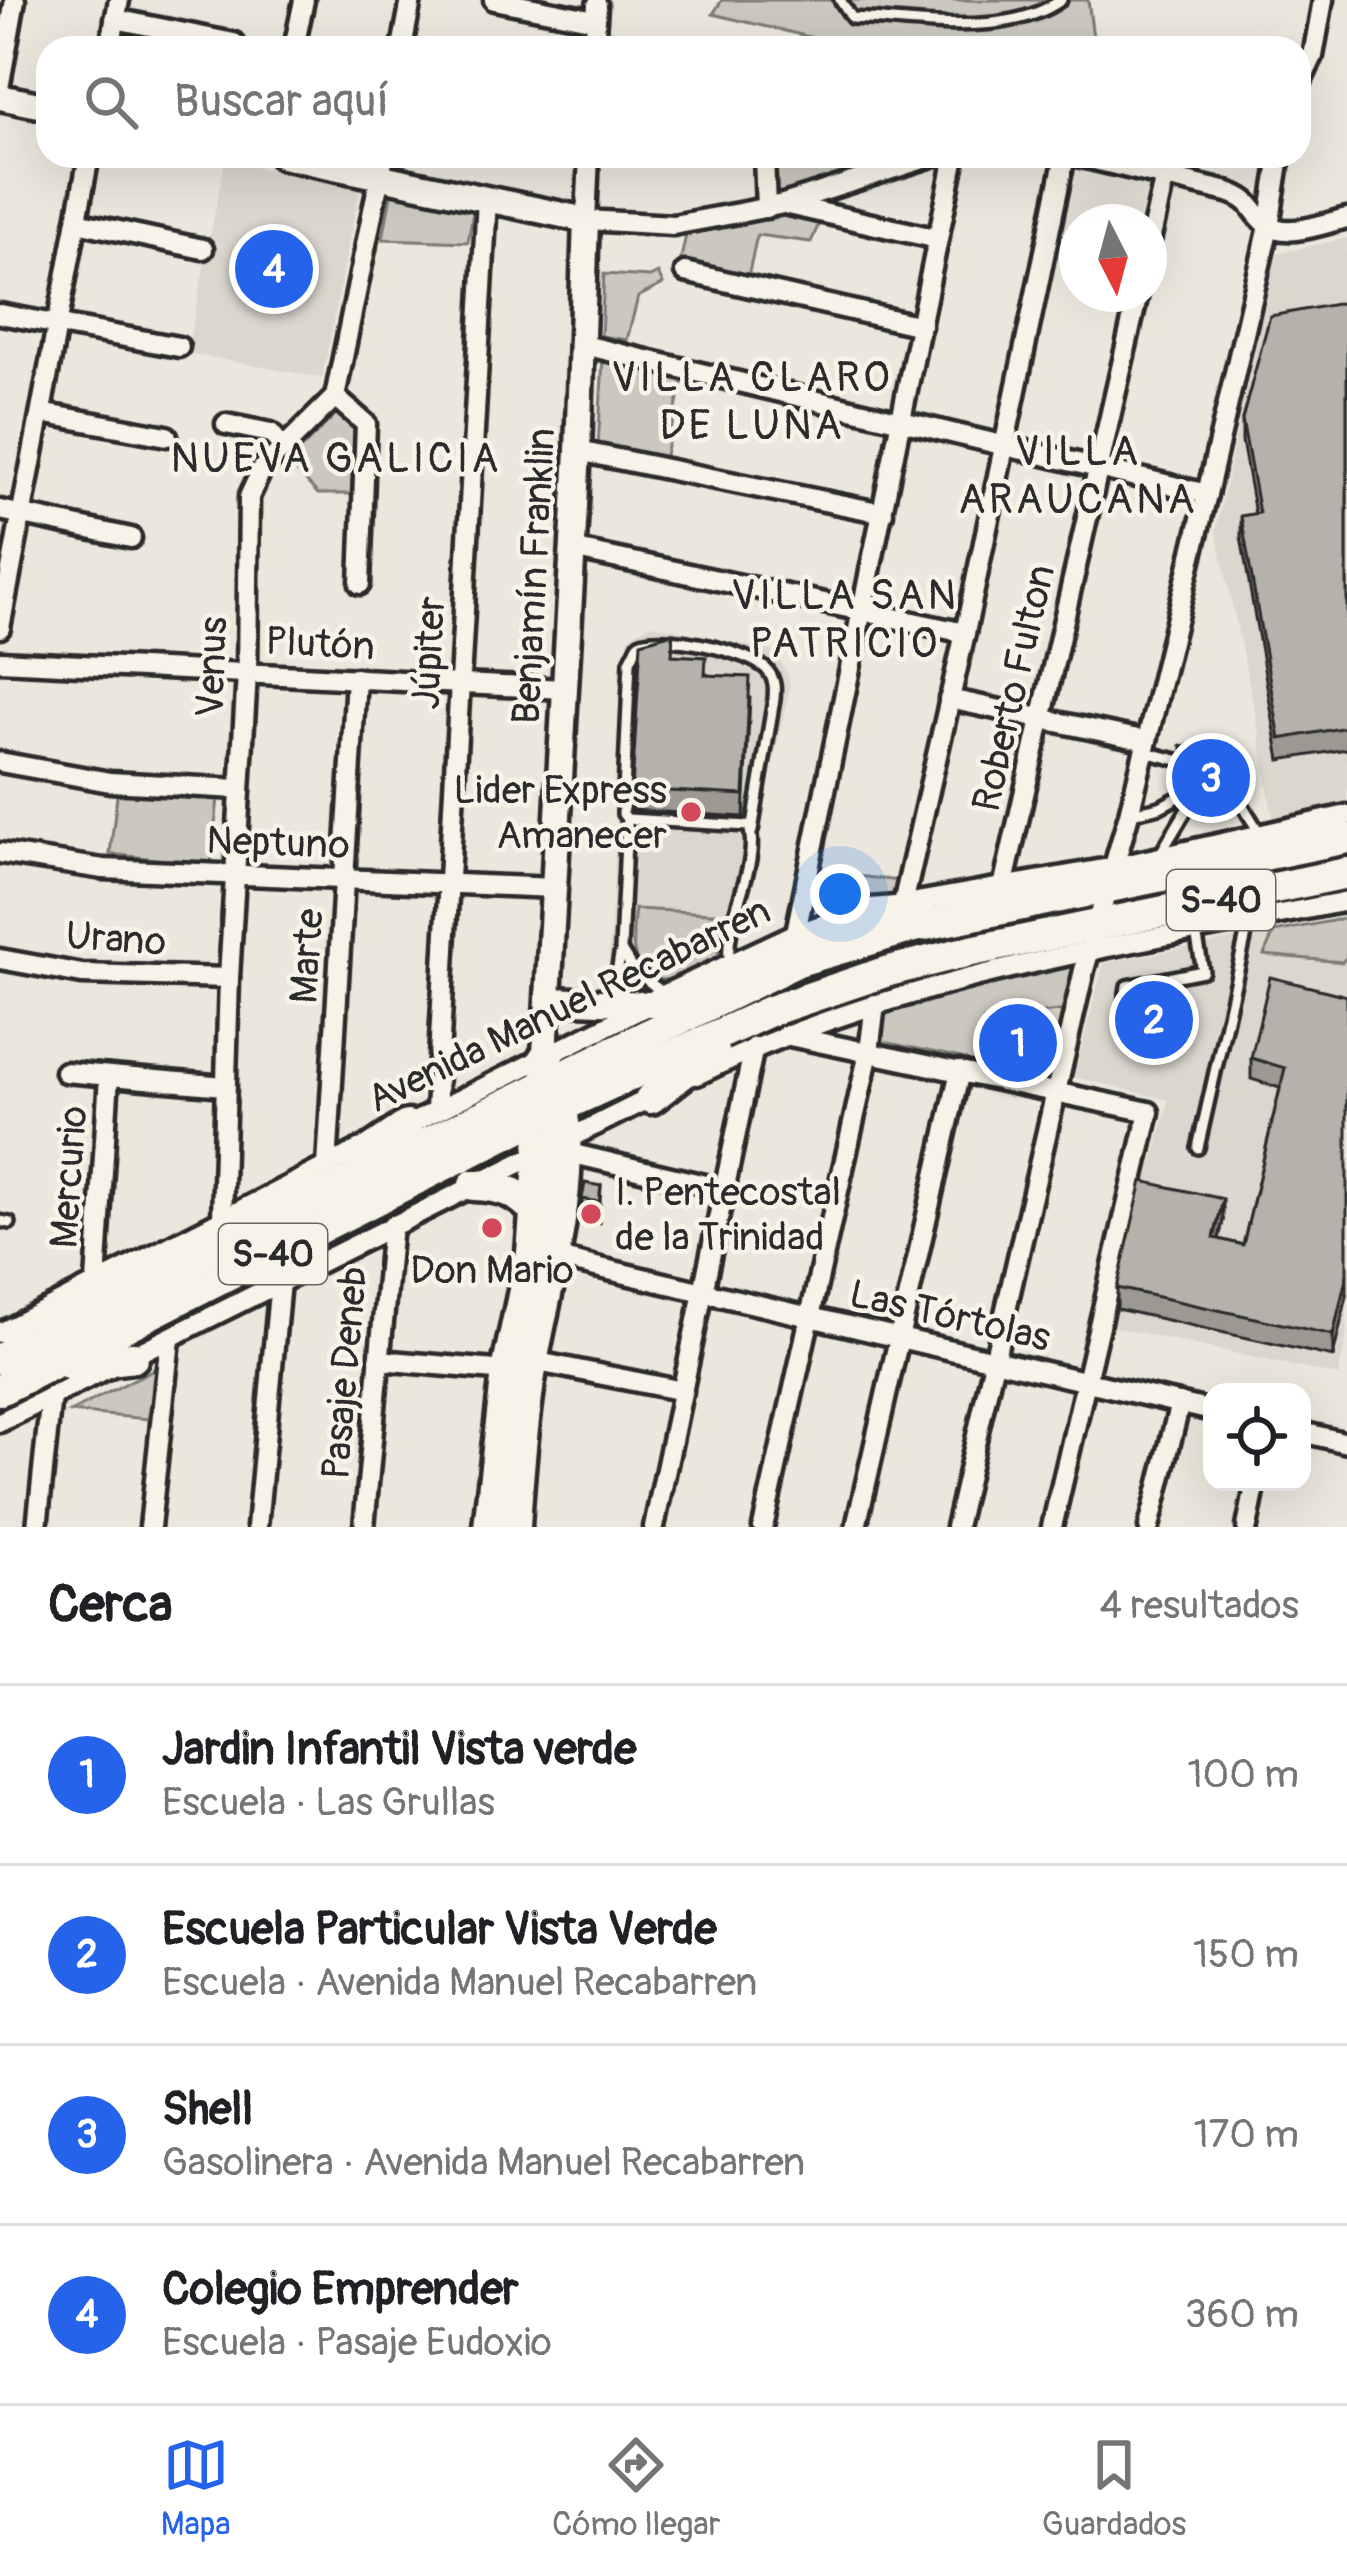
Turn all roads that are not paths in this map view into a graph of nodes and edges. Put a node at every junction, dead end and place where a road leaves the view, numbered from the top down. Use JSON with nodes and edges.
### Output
{"nodes":[{"id":1,"x":15,"y":0,"type":"edge"},
{"id":2,"x":304,"y":0,"type":"edge"},
{"id":3,"x":411,"y":0,"type":"edge"},
{"id":4,"x":494,"y":0,"type":"edge"},
{"id":5,"x":840,"y":0,"type":"edge"},
{"id":6,"x":1061,"y":0,"type":"edge"},
{"id":7,"x":1323,"y":0,"type":"edge"},
{"id":8,"x":598,"y":8,"type":"edge"},
{"id":9,"x":117,"y":10,"type":"edge"},
{"id":10,"x":209,"y":36,"type":"edge"},
{"id":11,"x":296,"y":36,"type":"edge"},
{"id":12,"x":404,"y":36,"type":"edge"},
{"id":13,"x":1311,"y":60,"type":"edge"},
{"id":14,"x":0,"y":83,"type":"edge"},
{"id":15,"x":0,"y":97,"type":"edge"},
{"id":16,"x":36,"y":104,"type":"edge"},
{"id":17,"x":87,"y":168,"type":"edge"},
{"id":18,"x":382,"y":168,"type":"edge"},
{"id":19,"x":388,"y":168,"type":"edge"},
{"id":20,"x":588,"y":168,"type":"edge"},
{"id":21,"x":767,"y":168,"type":"edge"},
{"id":22,"x":895,"y":168,"type":"edge"},
{"id":23,"x":953,"y":168,"type":"edge"},
{"id":24,"x":1062,"y":168,"type":"edge"},
{"id":25,"x":1130,"y":168,"type":"edge"},
{"id":26,"x":1278,"y":168,"type":"edge"},
{"id":27,"x":1165,"y":176,"type":"junction"},
{"id":28,"x":487,"y":199,"type":"junction"},
{"id":29,"x":1158,"y":204,"type":"edge"},
{"id":30,"x":775,"y":206,"type":"junction"},
{"id":31,"x":1347,"y":218,"type":"edge"},
{"id":32,"x":586,"y":220,"type":"junction"},
{"id":33,"x":77,"y":222,"type":"junction"},
{"id":34,"x":1269,"y":226,"type":"junction"},
{"id":35,"x":938,"y":238,"type":"junction"},
{"id":36,"x":203,"y":249,"type":"dead end"},
{"id":37,"x":686,"y":272,"type":"dead end"},
{"id":38,"x":1134,"y":312,"type":"edge"},
{"id":39,"x":0,"y":314,"type":"edge"},
{"id":40,"x":57,"y":326,"type":"junction"},
{"id":41,"x":920,"y":326,"type":"junction"},
{"id":42,"x":580,"y":344,"type":"junction"},
{"id":43,"x":179,"y":347,"type":"dead end"},
{"id":44,"x":335,"y":397,"type":"junction"},
{"id":45,"x":40,"y":413,"type":"junction"},
{"id":46,"x":901,"y":421,"type":"junction"},
{"id":47,"x":226,"y":424,"type":"dead end"},
{"id":48,"x":167,"y":436,"type":"dead end"},
{"id":49,"x":1004,"y":445,"type":"junction"},
{"id":50,"x":283,"y":448,"type":"junction"},
{"id":51,"x":578,"y":451,"type":"junction"},
{"id":52,"x":1097,"y":467,"type":"junction"},
{"id":53,"x":1207,"y":494,"type":"junction"},
{"id":54,"x":0,"y":511,"type":"edge"},
{"id":55,"x":883,"y":513,"type":"junction"},
{"id":56,"x":21,"y":515,"type":"junction"},
{"id":57,"x":131,"y":538,"type":"dead end"},
{"id":58,"x":572,"y":549,"type":"junction"},
{"id":59,"x":360,"y":584,"type":"dead end"},
{"id":60,"x":864,"y":611,"type":"junction"},
{"id":61,"x":0,"y":628,"type":"edge"},
{"id":62,"x":965,"y":633,"type":"junction"},
{"id":63,"x":0,"y":661,"type":"edge"},
{"id":64,"x":248,"y":673,"type":"junction"},
{"id":65,"x":356,"y":678,"type":"junction"},
{"id":66,"x":460,"y":684,"type":"junction"},
{"id":67,"x":565,"y":689,"type":"junction"},
{"id":68,"x":949,"y":699,"type":"junction"},
{"id":69,"x":1043,"y":719,"type":"junction"},
{"id":70,"x":1146,"y":746,"type":"junction"},
{"id":71,"x":1181,"y":761,"type":"edge"},
{"id":72,"x":0,"y":762,"type":"edge"},
{"id":73,"x":1205,"y":775,"type":"edge"},
{"id":74,"x":238,"y":789,"type":"junction"},
{"id":75,"x":1130,"y":814,"type":"junction"},
{"id":76,"x":1347,"y":814,"type":"edge"},
{"id":77,"x":627,"y":819,"type":"junction"},
{"id":78,"x":752,"y":830,"type":"junction"},
{"id":79,"x":1259,"y":832,"type":"junction"},
{"id":80,"x":1347,"y":838,"type":"edge"},
{"id":81,"x":0,"y":853,"type":"edge"},
{"id":82,"x":1159,"y":856,"type":"junction"},
{"id":83,"x":1347,"y":873,"type":"edge"},
{"id":84,"x":234,"y":874,"type":"junction"},
{"id":85,"x":1111,"y":878,"type":"junction"},
{"id":86,"x":345,"y":879,"type":"junction"},
{"id":87,"x":449,"y":883,"type":"junction"},
{"id":88,"x":555,"y":888,"type":"junction"},
{"id":89,"x":1016,"y":895,"type":"junction"},
{"id":90,"x":1347,"y":902,"type":"edge"},
{"id":91,"x":903,"y":904,"type":"junction"},
{"id":92,"x":860,"y":915,"type":"junction"},
{"id":93,"x":1249,"y":921,"type":"junction"},
{"id":94,"x":1196,"y":932,"type":"junction"},
{"id":95,"x":795,"y":937,"type":"junction"},
{"id":96,"x":1092,"y":940,"type":"junction"},
{"id":97,"x":621,"y":950,"type":"junction"},
{"id":98,"x":0,"y":959,"type":"edge"},
{"id":99,"x":730,"y":965,"type":"junction"},
{"id":100,"x":229,"y":978,"type":"junction"},
{"id":101,"x":550,"y":1000,"type":"junction"},
{"id":102,"x":659,"y":1000,"type":"junction"},
{"id":103,"x":610,"y":1002,"type":"junction"},
{"id":104,"x":875,"y":1004,"type":"junction"},
{"id":105,"x":1123,"y":1012,"type":"dead end"},
{"id":106,"x":777,"y":1023,"type":"junction"},
{"id":107,"x":754,"y":1047,"type":"junction"},
{"id":108,"x":869,"y":1052,"type":"junction"},
{"id":109,"x":960,"y":1071,"type":"junction"},
{"id":110,"x":64,"y":1072,"type":"dead end"},
{"id":111,"x":109,"y":1076,"type":"junction"},
{"id":112,"x":225,"y":1086,"type":"junction"},
{"id":113,"x":551,"y":1088,"type":"junction"},
{"id":114,"x":1055,"y":1091,"type":"junction"},
{"id":115,"x":652,"y":1098,"type":"junction"},
{"id":116,"x":436,"y":1112,"type":"junction"},
{"id":117,"x":407,"y":1126,"type":"junction"},
{"id":118,"x":558,"y":1147,"type":"junction"},
{"id":119,"x":1198,"y":1148,"type":"dead end"},
{"id":120,"x":327,"y":1166,"type":"junction"},
{"id":121,"x":474,"y":1185,"type":"junction"},
{"id":122,"x":727,"y":1190,"type":"junction"},
{"id":123,"x":537,"y":1213,"type":"junction"},
{"id":124,"x":222,"y":1219,"type":"junction"},
{"id":125,"x":262,"y":1224,"type":"junction"},
{"id":126,"x":392,"y":1226,"type":"junction"},
{"id":127,"x":543,"y":1255,"type":"junction"},
{"id":128,"x":95,"y":1282,"type":"junction"},
{"id":129,"x":280,"y":1282,"type":"junction"},
{"id":130,"x":705,"y":1293,"type":"junction"},
{"id":131,"x":810,"y":1317,"type":"junction"},
{"id":132,"x":70,"y":1324,"type":"junction"},
{"id":133,"x":0,"y":1334,"type":"edge"},
{"id":134,"x":899,"y":1338,"type":"junction"},
{"id":135,"x":170,"y":1339,"type":"junction"},
{"id":136,"x":0,"y":1349,"type":"edge"},
{"id":137,"x":133,"y":1357,"type":"joint"},
{"id":138,"x":0,"y":1358,"type":"edge"},
{"id":139,"x":379,"y":1360,"type":"junction"},
{"id":140,"x":993,"y":1360,"type":"junction"},
{"id":141,"x":520,"y":1366,"type":"junction"},
{"id":142,"x":1087,"y":1382,"type":"junction"},
{"id":143,"x":46,"y":1383,"type":"junction"},
{"id":144,"x":0,"y":1390,"type":"edge"},
{"id":145,"x":683,"y":1390,"type":"junction"},
{"id":146,"x":1180,"y":1403,"type":"junction"},
{"id":147,"x":1203,"y":1409,"type":"edge"},
{"id":148,"x":0,"y":1422,"type":"edge"},
{"id":149,"x":1311,"y":1434,"type":"edge"},
{"id":150,"x":1347,"y":1443,"type":"edge"},
{"id":151,"x":1254,"y":1491,"type":"edge"},
{"id":152,"x":257,"y":1526,"type":"edge"},
{"id":153,"x":37,"y":1527,"type":"edge"},
{"id":154,"x":150,"y":1527,"type":"edge"},
{"id":155,"x":270,"y":1527,"type":"edge"},
{"id":156,"x":364,"y":1527,"type":"edge"},
{"id":157,"x":490,"y":1527,"type":"edge"},
{"id":158,"x":515,"y":1527,"type":"edge"},
{"id":159,"x":654,"y":1527,"type":"edge"},
{"id":160,"x":763,"y":1527,"type":"edge"},
{"id":161,"x":856,"y":1527,"type":"edge"},
{"id":162,"x":956,"y":1527,"type":"edge"},
{"id":163,"x":1052,"y":1527,"type":"edge"},
{"id":164,"x":1149,"y":1527,"type":"edge"},
{"id":165,"x":1246,"y":1527,"type":"edge"}],
"edges":[{"from":1,"to":14,"type":"street"},
{"from":2,"to":11,"type":"street"},
{"from":3,"to":12,"type":"street"},
{"from":4,"to":8,"type":"street"},
{"from":5,"to":6,"type":"lane"},
{"from":7,"to":13,"type":"street"},
{"from":9,"to":10,"type":"street"},
{"from":15,"to":16,"type":"street"},
{"from":17,"to":33,"type":"street"},
{"from":18,"to":44,"type":"street"},
{"from":19,"to":28,"type":"street"},
{"from":20,"to":32,"type":"street","name":"Benjamín Franklin"},
{"from":21,"to":30,"type":"street"},
{"from":22,"to":30,"type":"street"},
{"from":23,"to":35,"type":"street"},
{"from":24,"to":49,"type":"street"},
{"from":25,"to":27,"type":"street"},
{"from":26,"to":34,"type":"street"},
{"from":27,"to":29,"type":"street"},
{"from":27,"to":34,"type":"street"},
{"from":28,"to":32,"type":"street"},
{"from":28,"to":66,"type":"street","name":"Júpiter"},
{"from":30,"to":32,"type":"street"},
{"from":30,"to":35,"type":"street"},
{"from":31,"to":34,"type":"street"},
{"from":32,"to":42,"type":"street","name":"Benjamín Franklin"},
{"from":33,"to":36,"type":"street"},
{"from":33,"to":40,"type":"street"},
{"from":34,"to":53,"type":"street"},
{"from":35,"to":41,"type":"street"},
{"from":37,"to":41,"type":"street"},
{"from":38,"to":52,"type":"street","name":"Roberto Fulton"},
{"from":39,"to":40,"type":"street"},
{"from":40,"to":43,"type":"street"},
{"from":40,"to":45,"type":"street"},
{"from":41,"to":46,"type":"street"},
{"from":42,"to":46,"type":"street"},
{"from":42,"to":51,"type":"street","name":"Benjamín Franklin"},
{"from":44,"to":50,"type":"street","name":"Venus"},
{"from":44,"to":59,"type":"street"},
{"from":45,"to":48,"type":"street"},
{"from":45,"to":56,"type":"street"},
{"from":46,"to":49,"type":"street"},
{"from":46,"to":55,"type":"street"},
{"from":47,"to":50,"type":"street"},
{"from":49,"to":52,"type":"street"},
{"from":49,"to":62,"type":"street"},
{"from":50,"to":64,"type":"street","name":"Venus"},
{"from":51,"to":55,"type":"street"},
{"from":51,"to":58,"type":"street","name":"Benjamín Franklin"},
{"from":52,"to":53,"type":"street"},
{"from":52,"to":69,"type":"street","name":"Roberto Fulton"},
{"from":53,"to":70,"type":"street"},
{"from":54,"to":56,"type":"street"},
{"from":55,"to":60,"type":"street"},
{"from":56,"to":57,"type":"street"},
{"from":56,"to":61,"type":"street"},
{"from":58,"to":60,"type":"street"},
{"from":58,"to":67,"type":"street","name":"Benjamín Franklin"},
{"from":60,"to":62,"type":"street"},
{"from":60,"to":95,"type":"street"},
{"from":62,"to":68,"type":"street"},
{"from":63,"to":64,"type":"street","name":"Plutón"},
{"from":64,"to":65,"type":"street","name":"Plutón"},
{"from":64,"to":74,"type":"street","name":"Venus"},
{"from":65,"to":66,"type":"street","name":"Plutón"},
{"from":65,"to":86,"type":"street","name":"Marte"},
{"from":66,"to":67,"type":"street","name":"Plutón"},
{"from":66,"to":87,"type":"street","name":"Júpiter"},
{"from":67,"to":88,"type":"street","name":"Benjamín Franklin"},
{"from":68,"to":69,"type":"street"},
{"from":68,"to":91,"type":"street"},
{"from":69,"to":70,"type":"street"},
{"from":69,"to":89,"type":"street","name":"Roberto Fulton"},
{"from":70,"to":71,"type":"lane"},
{"from":70,"to":75,"type":"street"},
{"from":72,"to":74,"type":"street"},
{"from":73,"to":79,"type":"lane"},
{"from":74,"to":84,"type":"street","name":"Venus"},
{"from":75,"to":82,"type":"lane"},
{"from":75,"to":85,"type":"street"},
{"from":76,"to":79,"type":"street","name":"Avenida Manuel Recabarren"},
{"from":77,"to":78,"type":"lane"},
{"from":77,"to":78,"type":"lane"},
{"from":77,"to":97,"type":"lane"},
{"from":78,"to":99,"type":"lane"},
{"from":79,"to":82,"type":"street","name":"Avenida Manuel Recabarren"},
{"from":80,"to":85,"type":"main road","name":"Avenida Manuel Recabarren","number":"S-40"},
{"from":81,"to":84,"type":"street","name":"Neptuno"},
{"from":82,"to":85,"type":"street","name":"Avenida Manuel Recabarren"},
{"from":83,"to":96,"type":"main road","name":"Avenida Manuel Recabarren","number":"S-40"},
{"from":84,"to":86,"type":"street","name":"Neptuno"},
{"from":84,"to":100,"type":"street","name":"Venus"},
{"from":85,"to":89,"type":"main road","name":"Avenida Manuel Recabarren","number":"S-40"},
{"from":85,"to":96,"type":"street"},
{"from":86,"to":87,"type":"street","name":"Neptuno"},
{"from":86,"to":120,"type":"street","name":"Marte"},
{"from":87,"to":88,"type":"street","name":"Neptuno"},
{"from":87,"to":116,"type":"street","name":"Júpiter"},
{"from":88,"to":101,"type":"street","name":"Benjamín Franklin"},
{"from":89,"to":91,"type":"street","name":"Avenida Manuel Recabarren"},
{"from":89,"to":92,"type":"main road"},
{"from":89,"to":113,"type":"main road","name":"Avenida Manuel Recabarren","number":"S-40"},
{"from":90,"to":93,"type":"street","name":"Avenida Manuel Recabarren"},
{"from":91,"to":92,"type":"street","name":"Avenida Manuel Recabarren"},
{"from":92,"to":95,"type":"street","name":"Avenida Manuel Recabarren"},
{"from":93,"to":94,"type":"street","name":"Avenida Manuel Recabarren"},
{"from":93,"to":119,"type":"lane"},
{"from":94,"to":96,"type":"street","name":"Avenida Manuel Recabarren"},
{"from":94,"to":105,"type":"lane"},
{"from":95,"to":99,"type":"street","name":"Avenida Manuel Recabarren"},
{"from":96,"to":104,"type":"street","name":"Avenida Manuel Recabarren"},
{"from":96,"to":106,"type":"main road","name":"Avenida Manuel Recabarren","number":"S-40"},
{"from":96,"to":114,"type":"street"},
{"from":97,"to":102,"type":"lane"},
{"from":97,"to":103,"type":"lane"},
{"from":98,"to":100,"type":"street","name":"Urano"},
{"from":99,"to":102,"type":"street","name":"Avenida Manuel Recabarren"},
{"from":100,"to":112,"type":"street","name":"Venus"},
{"from":101,"to":103,"type":"street"},
{"from":101,"to":113,"type":"street","name":"Benjamín Franklin"},
{"from":102,"to":103,"type":"street"},
{"from":102,"to":113,"type":"street","name":"Avenida Manuel Recabarren"},
{"from":104,"to":106,"type":"street","name":"Avenida Manuel Recabarren"},
{"from":104,"to":108,"type":"street"},
{"from":106,"to":107,"type":"street","name":"Avenida Manuel Recabarren"},
{"from":106,"to":108,"type":"street"},
{"from":106,"to":113,"type":"main road","name":"Avenida Manuel Recabarren","number":"S-40"},
{"from":106,"to":115,"type":"main road"},
{"from":107,"to":115,"type":"street","name":"Avenida Manuel Recabarren"},
{"from":107,"to":122,"type":"street"},
{"from":108,"to":109,"type":"street"},
{"from":108,"to":131,"type":"street"},
{"from":109,"to":114,"type":"street"},
{"from":109,"to":134,"type":"street"},
{"from":110,"to":111,"type":"street"},
{"from":111,"to":112,"type":"street"},
{"from":111,"to":128,"type":"street","name":"Mercurio"},
{"from":112,"to":124,"type":"street","name":"Venus"},
{"from":113,"to":116,"type":"street","name":"Avenida Manuel Recabarren"},
{"from":113,"to":118,"type":"main road"},
{"from":113,"to":125,"type":"main road","name":"Avenida Manuel Recabarren","number":"S-40"},
{"from":113,"to":143,"type":"main road","name":"Avenida Manuel Recabarren","number":"S-40"},
{"from":114,"to":140,"type":"street"},
{"from":114,"to":142,"type":"street"},
{"from":115,"to":118,"type":"street","name":"Avenida Manuel Recabarren"},
{"from":116,"to":117,"type":"street","name":"Avenida Manuel Recabarren"},
{"from":117,"to":120,"type":"street","name":"Avenida Manuel Recabarren"},
{"from":117,"to":125,"type":"main road"},
{"from":118,"to":121,"type":"street","name":"Avenida Manuel Recabarren"},
{"from":118,"to":122,"type":"street"},
{"from":118,"to":123,"type":"main road"},
{"from":118,"to":127,"type":"main road"},
{"from":120,"to":124,"type":"street","name":"Avenida Manuel Recabarren"},
{"from":121,"to":123,"type":"main road"},
{"from":121,"to":126,"type":"street","name":"Avenida Manuel Recabarren"},
{"from":122,"to":130,"type":"street"},
{"from":123,"to":127,"type":"main road"},
{"from":124,"to":128,"type":"street","name":"Avenida Manuel Recabarren"},
{"from":125,"to":132,"type":"main road","name":"Avenida Manuel Recabarren","number":"S-40"},
{"from":126,"to":129,"type":"street","name":"Avenida Manuel Recabarren"},
{"from":126,"to":139,"type":"street","name":"Pasaje Deneb"},
{"from":127,"to":130,"type":"street","name":"Las Tórtolas"},
{"from":127,"to":141,"type":"main road"},
{"from":128,"to":133,"type":"street","name":"Avenida Manuel Recabarren"},
{"from":129,"to":135,"type":"street","name":"Avenida Manuel Recabarren"},
{"from":129,"to":152,"type":"street"},
{"from":130,"to":131,"type":"street","name":"Las Tórtolas"},
{"from":130,"to":145,"type":"street"},
{"from":131,"to":134,"type":"street","name":"Las Tórtolas"},
{"from":131,"to":160,"type":"street"},
{"from":132,"to":136,"type":"main road"},
{"from":132,"to":138,"type":"main road","name":"Avenida Manuel Recabarren","number":"S-40"},
{"from":134,"to":140,"type":"street","name":"Las Tórtolas"},
{"from":134,"to":161,"type":"street"},
{"from":135,"to":137,"type":"street","name":"Avenida Manuel Recabarren"},
{"from":135,"to":154,"type":"street"},
{"from":137,"to":143,"type":"main road"},
{"from":139,"to":141,"type":"street"},
{"from":139,"to":156,"type":"street","name":"Pasaje Deneb"},
{"from":140,"to":142,"type":"street","name":"Las Tórtolas"},
{"from":140,"to":162,"type":"street"},
{"from":141,"to":145,"type":"street"},
{"from":141,"to":157,"type":"main road"},
{"from":141,"to":158,"type":"main road"},
{"from":142,"to":146,"type":"street","name":"Las Tórtolas"},
{"from":142,"to":163,"type":"street"},
{"from":143,"to":144,"type":"main road","name":"Avenida Manuel Recabarren","number":"S-40"},
{"from":143,"to":148,"type":"street","name":"Avenida Manuel Recabarren"},
{"from":143,"to":153,"type":"street"},
{"from":145,"to":159,"type":"street"},
{"from":146,"to":147,"type":"street","name":"Las Tórtolas"},
{"from":146,"to":164,"type":"street"},
{"from":149,"to":150,"type":"street"},
{"from":151,"to":165,"type":"street"},
{"from":152,"to":155,"type":"street"}]}
